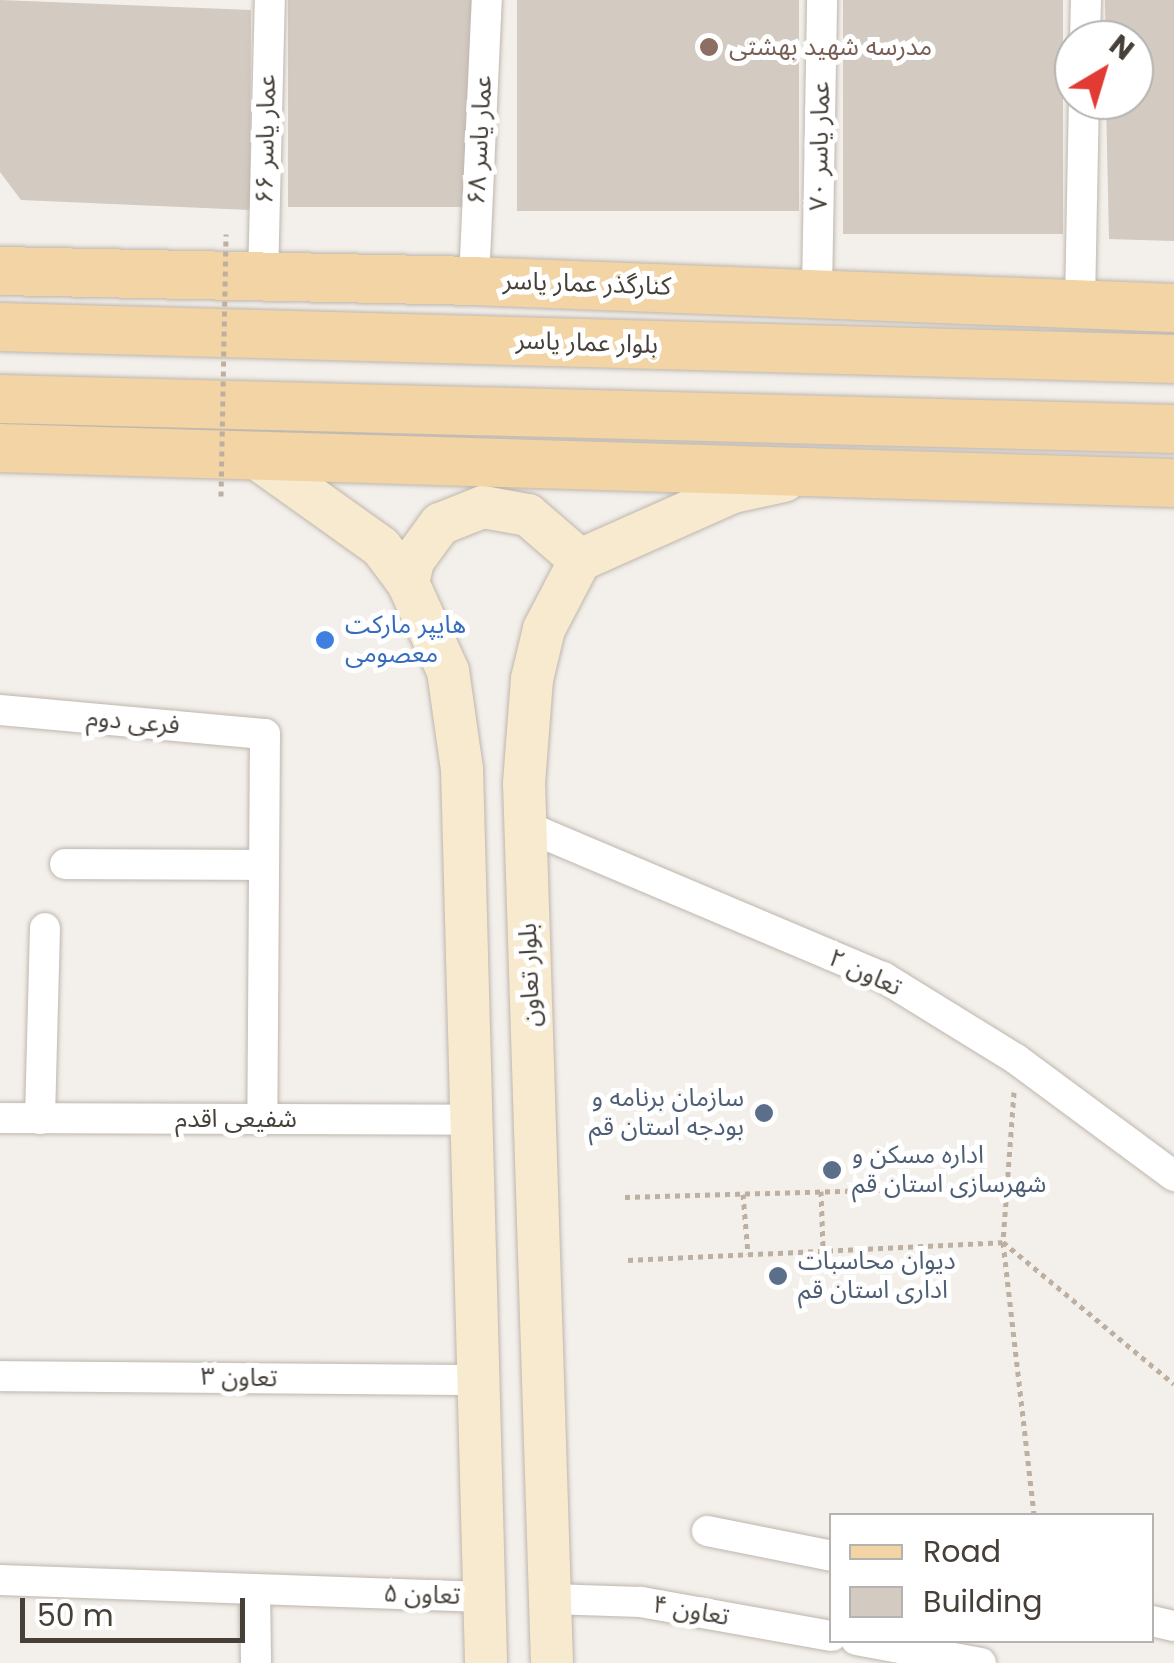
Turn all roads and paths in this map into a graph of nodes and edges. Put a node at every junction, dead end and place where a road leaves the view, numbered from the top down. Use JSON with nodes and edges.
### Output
{"nodes":[{"id":1,"x":270,"y":0,"type":"edge"},
{"id":2,"x":487,"y":0,"type":"edge"},
{"id":3,"x":822,"y":0,"type":"edge"},
{"id":4,"x":1084,"y":120,"type":"edge"},
{"id":5,"x":226,"y":234,"type":"dead end"},
{"id":6,"x":7,"y":262,"type":"edge"},
{"id":7,"x":264,"y":278,"type":"junction"},
{"id":8,"x":474,"y":280,"type":"junction"},
{"id":9,"x":817,"y":292,"type":"junction"},
{"id":10,"x":1080,"y":304,"type":"junction"},
{"id":11,"x":1174,"y":308,"type":"edge"},
{"id":12,"x":0,"y":327,"type":"edge"},
{"id":13,"x":1174,"y":358,"type":"edge"},
{"id":14,"x":0,"y":399,"type":"edge"},
{"id":15,"x":1174,"y":429,"type":"edge"},
{"id":16,"x":0,"y":448,"type":"edge"},
{"id":17,"x":252,"y":455,"type":"junction"},
{"id":18,"x":826,"y":472,"type":"junction"},
{"id":19,"x":1174,"y":483,"type":"edge"},
{"id":20,"x":221,"y":496,"type":"dead end"},
{"id":21,"x":580,"y":560,"type":"junction"},
{"id":22,"x":408,"y":584,"type":"junction"},
{"id":23,"x":0,"y":710,"type":"edge"},
{"id":24,"x":525,"y":826,"type":"junction"},
{"id":25,"x":65,"y":864,"type":"dead end"},
{"id":26,"x":264,"y":865,"type":"junction"},
{"id":27,"x":45,"y":928,"type":"dead end"},
{"id":28,"x":1016,"y":1059,"type":"junction"},
{"id":29,"x":0,"y":1118,"type":"edge"},
{"id":30,"x":40,"y":1118,"type":"junction"},
{"id":31,"x":262,"y":1119,"type":"junction"},
{"id":32,"x":472,"y":1120,"type":"junction"},
{"id":33,"x":1174,"y":1176,"type":"edge"},
{"id":34,"x":1007,"y":1186,"type":"junction"},
{"id":35,"x":821,"y":1191,"type":"junction"},
{"id":36,"x":743,"y":1194,"type":"junction"},
{"id":37,"x":625,"y":1197,"type":"dead end"},
{"id":38,"x":1003,"y":1242,"type":"junction"},
{"id":39,"x":823,"y":1247,"type":"junction"},
{"id":40,"x":748,"y":1254,"type":"junction"},
{"id":41,"x":628,"y":1260,"type":"dead end"},
{"id":42,"x":0,"y":1376,"type":"edge"},
{"id":43,"x":478,"y":1380,"type":"junction"},
{"id":44,"x":1174,"y":1384,"type":"edge"},
{"id":45,"x":1034,"y":1513,"type":"edge"},
{"id":46,"x":707,"y":1530,"type":"dead end"},
{"id":47,"x":829,"y":1555,"type":"edge"},
{"id":48,"x":0,"y":1580,"type":"edge"},
{"id":49,"x":255,"y":1590,"type":"junction"},
{"id":50,"x":484,"y":1597,"type":"junction"},
{"id":51,"x":550,"y":1599,"type":"junction"},
{"id":52,"x":829,"y":1635,"type":"edge"},
{"id":53,"x":866,"y":1649,"type":"edge"},
{"id":54,"x":256,"y":1663,"type":"edge"},
{"id":55,"x":486,"y":1663,"type":"edge"},
{"id":56,"x":552,"y":1663,"type":"edge"},
{"id":57,"x":981,"y":1663,"type":"edge"}],
"edges":[{"from":1,"to":7,"type":"street","name":"عمار یاسر ۶۶"},
{"from":2,"to":8,"type":"street","name":"عمار یاسر ۶۸"},
{"from":3,"to":9,"type":"street","name":"عمار یاسر ۷۰"},
{"from":4,"to":10,"type":"street"},
{"from":5,"to":20,"type":"path","bridge":true},
{"from":6,"to":7,"type":"main road","name":"کنارگذر عمار یاسر"},
{"from":7,"to":8,"type":"main road","name":"کنارگذر عمار یاسر"},
{"from":8,"to":9,"type":"main road","name":"کنارگذر عمار یاسر"},
{"from":9,"to":10,"type":"main road","name":"کنارگذر عمار یاسر"},
{"from":10,"to":11,"type":"main road","name":"کنارگذر عمار یاسر"},
{"from":12,"to":13,"type":"main road","name":"بلوار عمار یاسر"},
{"from":14,"to":15,"type":"main road"},
{"from":16,"to":17,"type":"main road"},
{"from":17,"to":18,"type":"main road"},
{"from":17,"to":22,"type":"main road"},
{"from":18,"to":19,"type":"main road"},
{"from":18,"to":21,"type":"main road"},
{"from":21,"to":22,"type":"main road"},
{"from":21,"to":24,"type":"main road","name":"بلوار تعاون"},
{"from":22,"to":32,"type":"main road"},
{"from":23,"to":26,"type":"street","name":"فرعی دوم"},
{"from":24,"to":28,"type":"street","name":"تعاون ۲"},
{"from":24,"to":51,"type":"main road","name":"بلوار تعاون"},
{"from":25,"to":26,"type":"street"},
{"from":26,"to":31,"type":"street"},
{"from":27,"to":30,"type":"street"},
{"from":28,"to":33,"type":"street","name":"تعاون ۲"},
{"from":28,"to":34,"type":"path"},
{"from":29,"to":30,"type":"street","name":"شفیعی اقدم"},
{"from":30,"to":31,"type":"street","name":"شفیعی اقدم"},
{"from":31,"to":32,"type":"street","name":"شفیعی اقدم"},
{"from":32,"to":43,"type":"main road"},
{"from":34,"to":35,"type":"path"},
{"from":34,"to":38,"type":"path"},
{"from":35,"to":36,"type":"path"},
{"from":35,"to":39,"type":"path"},
{"from":36,"to":37,"type":"path"},
{"from":36,"to":40,"type":"path"},
{"from":38,"to":39,"type":"path"},
{"from":38,"to":44,"type":"path"},
{"from":38,"to":45,"type":"path"},
{"from":39,"to":40,"type":"path"},
{"from":40,"to":41,"type":"path"},
{"from":42,"to":43,"type":"street","name":"تعاون ۳"},
{"from":43,"to":50,"type":"main road"},
{"from":46,"to":47,"type":"street"},
{"from":48,"to":49,"type":"street","name":"تعاون ۵"},
{"from":49,"to":50,"type":"street","name":"تعاون ۵"},
{"from":49,"to":54,"type":"street"},
{"from":50,"to":51,"type":"main road"},
{"from":50,"to":55,"type":"main road"},
{"from":51,"to":52,"type":"street","name":"تعاون ۴"},
{"from":51,"to":56,"type":"main road","name":"بلوار تعاون"},
{"from":53,"to":57,"type":"street"}]}
